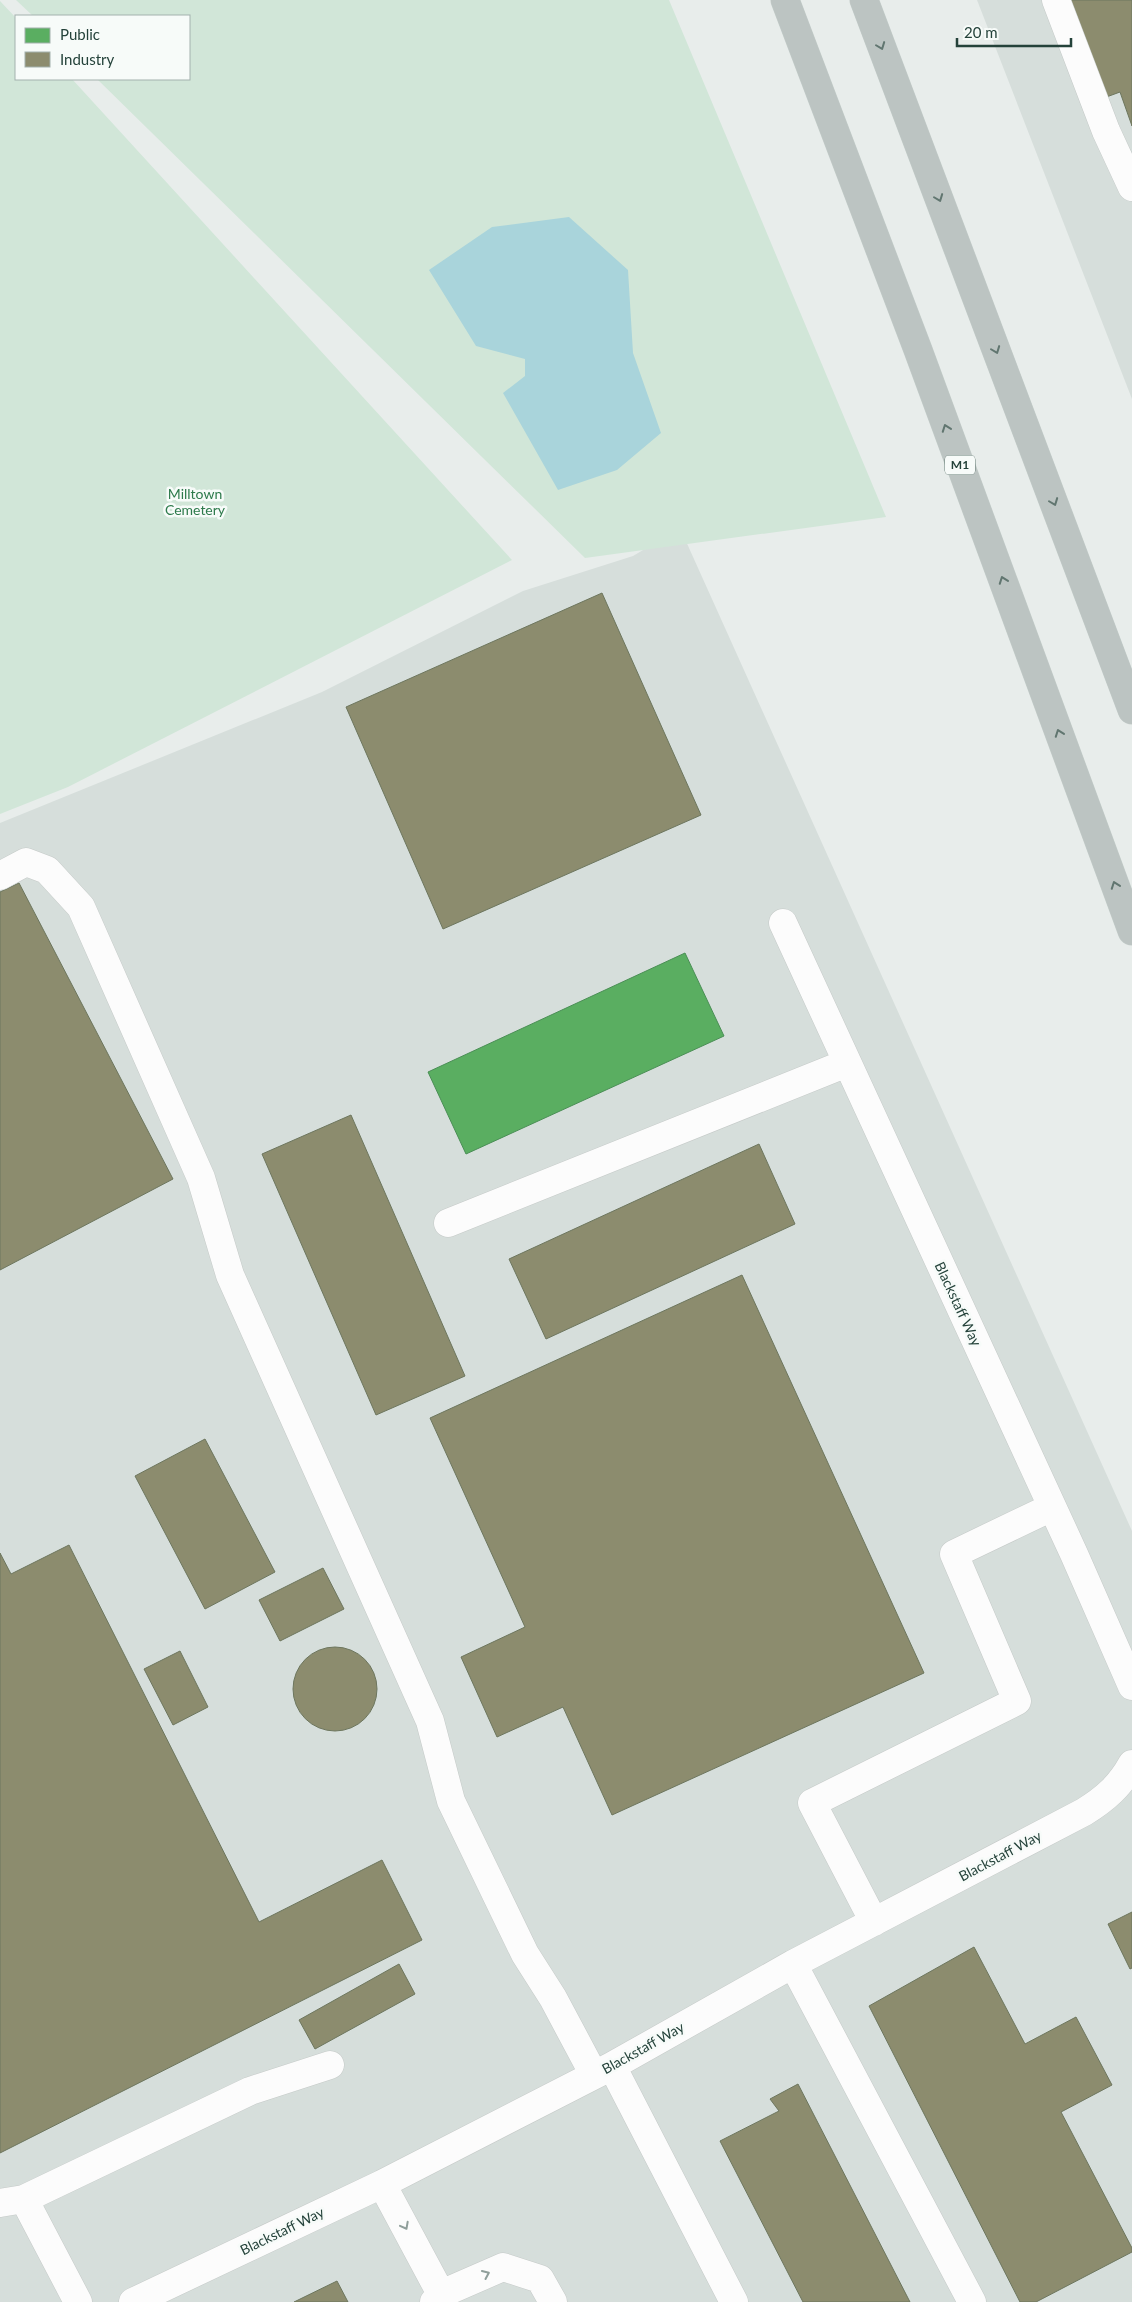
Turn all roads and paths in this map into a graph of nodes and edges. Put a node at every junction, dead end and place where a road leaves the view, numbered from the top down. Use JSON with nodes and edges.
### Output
{"nodes":[{"id":1,"x":785,"y":0,"type":"edge"},
{"id":2,"x":864,"y":0,"type":"edge"},
{"id":3,"x":1056,"y":0,"type":"edge"},
{"id":4,"x":1132,"y":186,"type":"edge"},
{"id":5,"x":1132,"y":710,"type":"edge"},
{"id":6,"x":0,"y":876,"type":"edge"},
{"id":7,"x":783,"y":923,"type":"dead end"},
{"id":8,"x":1132,"y":931,"type":"edge"},
{"id":9,"x":847,"y":1063,"type":"junction"},
{"id":10,"x":448,"y":1223,"type":"dead end"},
{"id":11,"x":1052,"y":1507,"type":"junction"},
{"id":12,"x":1132,"y":1686,"type":"edge"},
{"id":13,"x":1132,"y":1764,"type":"edge"},
{"id":14,"x":874,"y":1922,"type":"junction"},
{"id":15,"x":793,"y":1964,"type":"junction"},
{"id":16,"x":330,"y":2065,"type":"dead end"},
{"id":17,"x":603,"y":2070,"type":"junction"},
{"id":18,"x":382,"y":2184,"type":"junction"},
{"id":19,"x":12,"y":2201,"type":"edge"},
{"id":20,"x":438,"y":2298,"type":"edge"},
{"id":21,"x":147,"y":2299,"type":"edge"},
{"id":22,"x":78,"y":2302,"type":"edge"},
{"id":23,"x":553,"y":2302,"type":"edge"},
{"id":24,"x":734,"y":2302,"type":"edge"},
{"id":25,"x":972,"y":2302,"type":"edge"}],
"edges":[{"from":8,"to":1,"type":"highway","number":"M1","one_way":true},
{"from":2,"to":5,"type":"highway","one_way":true},
{"from":3,"to":4,"type":"street"},
{"from":6,"to":17,"type":"street"},
{"from":7,"to":9,"type":"street","name":"Blackstaff Way"},
{"from":9,"to":10,"type":"street"},
{"from":9,"to":11,"type":"street","name":"Blackstaff Way"},
{"from":11,"to":12,"type":"street","name":"Blackstaff Way"},
{"from":11,"to":14,"type":"street"},
{"from":13,"to":14,"type":"street","name":"Blackstaff Way"},
{"from":14,"to":15,"type":"street","name":"Blackstaff Way"},
{"from":15,"to":17,"type":"street","name":"Blackstaff Way"},
{"from":15,"to":25,"type":"street"},
{"from":16,"to":19,"type":"street"},
{"from":17,"to":18,"type":"street","name":"Blackstaff Way"},
{"from":17,"to":24,"type":"street"},
{"from":18,"to":20,"type":"street","one_way":true},
{"from":18,"to":21,"type":"street","name":"Blackstaff Way"},
{"from":19,"to":22,"type":"street"},
{"from":20,"to":23,"type":"street","one_way":true}]}
